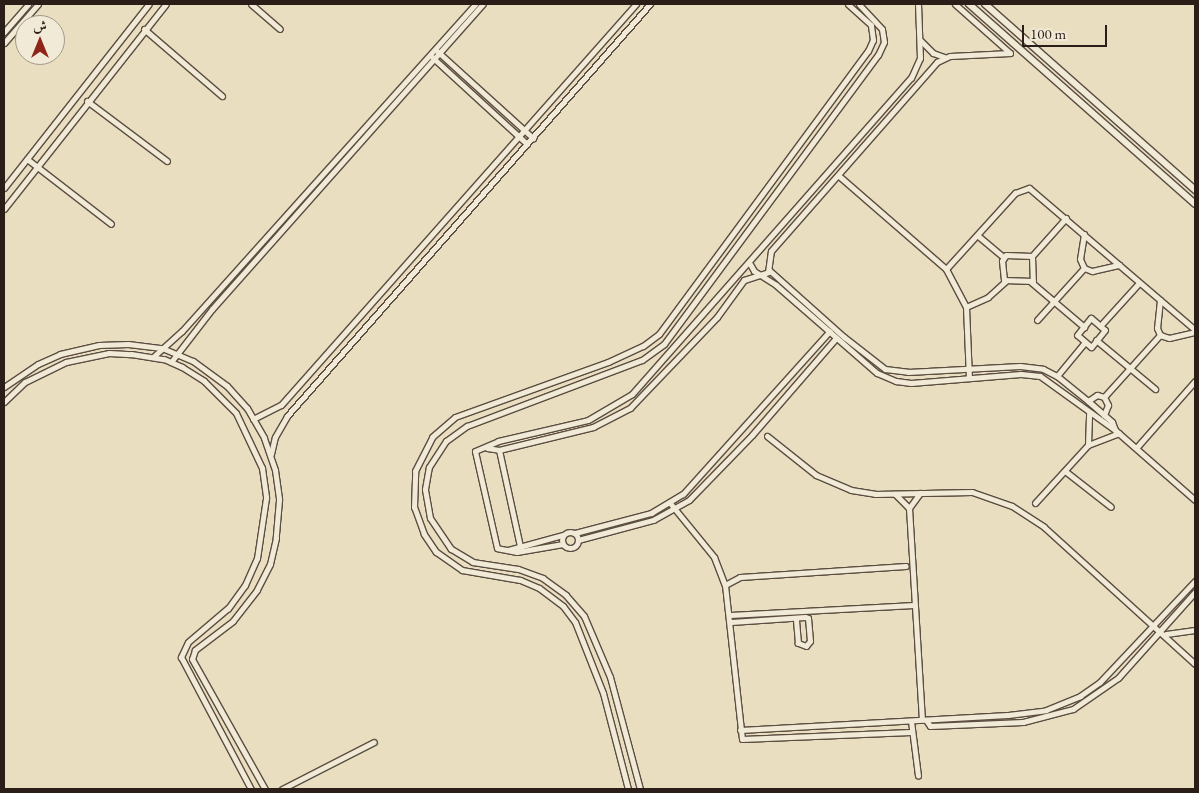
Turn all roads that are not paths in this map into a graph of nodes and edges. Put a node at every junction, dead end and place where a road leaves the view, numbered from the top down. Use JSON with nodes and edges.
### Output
{"nodes":[{"id":1,"x":28,"y":4,"type":"edge"},
{"id":2,"x":37,"y":4,"type":"edge"},
{"id":3,"x":149,"y":4,"type":"edge"},
{"id":4,"x":165,"y":4,"type":"edge"},
{"id":5,"x":251,"y":4,"type":"edge"},
{"id":6,"x":475,"y":4,"type":"edge"},
{"id":7,"x":483,"y":4,"type":"edge"},
{"id":8,"x":636,"y":4,"type":"edge"},
{"id":9,"x":650,"y":4,"type":"edge"},
{"id":10,"x":848,"y":4,"type":"edge"},
{"id":11,"x":859,"y":4,"type":"edge"},
{"id":12,"x":918,"y":4,"type":"edge"},
{"id":13,"x":955,"y":4,"type":"edge"},
{"id":14,"x":969,"y":4,"type":"edge"},
{"id":15,"x":985,"y":4,"type":"edge"},
{"id":16,"x":4,"y":20,"type":"edge"},
{"id":17,"x":10,"y":25,"type":"junction"},
{"id":18,"x":144,"y":29,"type":"junction"},
{"id":19,"x":280,"y":30,"type":"dead end"},
{"id":20,"x":4,"y":32,"type":"edge"},
{"id":21,"x":921,"y":40,"type":"junction"},
{"id":22,"x":4,"y":43,"type":"edge"},
{"id":23,"x":437,"y":51,"type":"junction"},
{"id":24,"x":432,"y":57,"type":"junction"},
{"id":25,"x":944,"y":57,"type":"junction"},
{"id":26,"x":912,"y":78,"type":"junction"},
{"id":27,"x":918,"y":84,"type":"junction"},
{"id":28,"x":900,"y":91,"type":"junction"},
{"id":29,"x":222,"y":96,"type":"dead end"},
{"id":30,"x":907,"y":98,"type":"junction"},
{"id":31,"x":87,"y":101,"type":"junction"},
{"id":32,"x":880,"y":114,"type":"junction"},
{"id":33,"x":887,"y":120,"type":"junction"},
{"id":34,"x":872,"y":123,"type":"junction"},
{"id":35,"x":880,"y":129,"type":"junction"},
{"id":36,"x":524,"y":130,"type":"junction"},
{"id":37,"x":518,"y":136,"type":"junction"},
{"id":38,"x":533,"y":138,"type":"junction"},
{"id":39,"x":527,"y":144,"type":"junction"},
{"id":40,"x":26,"y":159,"type":"junction"},
{"id":41,"x":166,"y":161,"type":"dead end"},
{"id":42,"x":37,"y":167,"type":"junction"},
{"id":43,"x":839,"y":176,"type":"junction"},
{"id":44,"x":4,"y":188,"type":"edge"},
{"id":45,"x":1195,"y":190,"type":"edge"},
{"id":46,"x":1195,"y":204,"type":"edge"},
{"id":47,"x":4,"y":209,"type":"edge"},
{"id":48,"x":794,"y":213,"type":"junction"},
{"id":49,"x":1066,"y":218,"type":"junction"},
{"id":50,"x":800,"y":219,"type":"junction"},
{"id":51,"x":112,"y":224,"type":"dead end"},
{"id":52,"x":1084,"y":234,"type":"junction"},
{"id":53,"x":977,"y":235,"type":"junction"},
{"id":54,"x":1032,"y":256,"type":"junction"},
{"id":55,"x":1003,"y":257,"type":"junction"},
{"id":56,"x":712,"y":262,"type":"junction"},
{"id":57,"x":750,"y":264,"type":"junction"},
{"id":58,"x":1119,"y":265,"type":"junction"},
{"id":59,"x":720,"y":268,"type":"junction"},
{"id":60,"x":1084,"y":268,"type":"junction"},
{"id":61,"x":946,"y":269,"type":"junction"},
{"id":62,"x":769,"y":270,"type":"junction"},
{"id":63,"x":762,"y":274,"type":"junction"},
{"id":64,"x":780,"y":280,"type":"junction"},
{"id":65,"x":1006,"y":281,"type":"junction"},
{"id":66,"x":1031,"y":282,"type":"junction"},
{"id":67,"x":1139,"y":283,"type":"junction"},
{"id":68,"x":776,"y":285,"type":"junction"},
{"id":69,"x":725,"y":291,"type":"junction"},
{"id":70,"x":731,"y":296,"type":"junction"},
{"id":71,"x":1160,"y":300,"type":"junction"},
{"id":72,"x":1054,"y":301,"type":"junction"},
{"id":73,"x":966,"y":308,"type":"junction"},
{"id":74,"x":1037,"y":320,"type":"dead end"},
{"id":75,"x":1100,"y":326,"type":"junction"},
{"id":76,"x":833,"y":327,"type":"junction"},
{"id":77,"x":1084,"y":327,"type":"junction"},
{"id":78,"x":1195,"y":331,"type":"edge"},
{"id":79,"x":829,"y":333,"type":"junction"},
{"id":80,"x":840,"y":334,"type":"junction"},
{"id":81,"x":1160,"y":335,"type":"junction"},
{"id":82,"x":836,"y":338,"type":"junction"},
{"id":83,"x":1096,"y":340,"type":"junction"},
{"id":84,"x":1085,"y":342,"type":"junction"},
{"id":85,"x":162,"y":348,"type":"junction"},
{"id":86,"x":177,"y":354,"type":"junction"},
{"id":87,"x":153,"y":357,"type":"junction"},
{"id":88,"x":171,"y":362,"type":"junction"},
{"id":89,"x":1130,"y":369,"type":"junction"},
{"id":90,"x":969,"y":370,"type":"junction"},
{"id":91,"x":1057,"y":376,"type":"junction"},
{"id":92,"x":969,"y":378,"type":"junction"},
{"id":93,"x":1195,"y":381,"type":"edge"},
{"id":94,"x":227,"y":386,"type":"junction"},
{"id":95,"x":4,"y":387,"type":"edge"},
{"id":96,"x":1155,"y":389,"type":"dead end"},
{"id":97,"x":218,"y":393,"type":"junction"},
{"id":98,"x":1104,"y":397,"type":"junction"},
{"id":99,"x":5,"y":398,"type":"edge"},
{"id":100,"x":1088,"y":401,"type":"junction"},
{"id":101,"x":277,"y":409,"type":"junction"},
{"id":102,"x":1089,"y":413,"type":"junction"},
{"id":103,"x":1104,"y":415,"type":"junction"},
{"id":104,"x":287,"y":416,"type":"junction"},
{"id":105,"x":755,"y":417,"type":"junction"},
{"id":106,"x":253,"y":419,"type":"junction"},
{"id":107,"x":762,"y":423,"type":"junction"},
{"id":108,"x":1117,"y":431,"type":"junction"},
{"id":109,"x":534,"y":434,"type":"junction"},
{"id":110,"x":767,"y":436,"type":"dead end"},
{"id":111,"x":535,"y":442,"type":"junction"},
{"id":112,"x":1088,"y":445,"type":"junction"},
{"id":113,"x":1137,"y":447,"type":"junction"},
{"id":114,"x":487,"y":448,"type":"junction"},
{"id":115,"x":499,"y":450,"type":"junction"},
{"id":116,"x":271,"y":457,"type":"junction"},
{"id":117,"x":1065,"y":471,"type":"junction"},
{"id":118,"x":921,"y":492,"type":"junction"},
{"id":119,"x":895,"y":494,"type":"junction"},
{"id":120,"x":1195,"y":500,"type":"edge"},
{"id":121,"x":670,"y":504,"type":"junction"},
{"id":122,"x":1035,"y":504,"type":"dead end"},
{"id":123,"x":1110,"y":507,"type":"dead end"},
{"id":124,"x":909,"y":508,"type":"junction"},
{"id":125,"x":675,"y":510,"type":"junction"},
{"id":126,"x":575,"y":533,"type":"junction"},
{"id":127,"x":564,"y":535,"type":"junction"},
{"id":128,"x":578,"y":540,"type":"junction"},
{"id":129,"x":563,"y":544,"type":"junction"},
{"id":130,"x":520,"y":546,"type":"junction"},
{"id":131,"x":508,"y":550,"type":"junction"},
{"id":132,"x":906,"y":566,"type":"dead end"},
{"id":133,"x":1195,"y":581,"type":"edge"},
{"id":134,"x":726,"y":585,"type":"junction"},
{"id":135,"x":1195,"y":592,"type":"edge"},
{"id":136,"x":914,"y":604,"type":"junction"},
{"id":137,"x":730,"y":615,"type":"junction"},
{"id":138,"x":796,"y":618,"type":"junction"},
{"id":139,"x":730,"y":622,"type":"junction"},
{"id":140,"x":1156,"y":626,"type":"junction"},
{"id":141,"x":1195,"y":630,"type":"edge"},
{"id":142,"x":202,"y":631,"type":"junction"},
{"id":143,"x":1164,"y":633,"type":"junction"},
{"id":144,"x":210,"y":639,"type":"junction"},
{"id":145,"x":1195,"y":664,"type":"edge"},
{"id":146,"x":610,"y":678,"type":"junction"},
{"id":147,"x":599,"y":680,"type":"junction"},
{"id":148,"x":614,"y":690,"type":"junction"},
{"id":149,"x":603,"y":693,"type":"junction"},
{"id":150,"x":924,"y":720,"type":"junction"},
{"id":151,"x":911,"y":721,"type":"junction"},
{"id":152,"x":740,"y":730,"type":"junction"},
{"id":153,"x":911,"y":732,"type":"junction"},
{"id":154,"x":374,"y":742,"type":"dead end"},
{"id":155,"x":245,"y":756,"type":"junction"},
{"id":156,"x":235,"y":760,"type":"junction"},
{"id":157,"x":918,"y":776,"type":"dead end"},
{"id":158,"x":251,"y":789,"type":"edge"},
{"id":159,"x":265,"y":789,"type":"edge"},
{"id":160,"x":282,"y":789,"type":"edge"},
{"id":161,"x":628,"y":789,"type":"edge"},
{"id":162,"x":640,"y":789,"type":"edge"}],
"edges":[{"from":1,"to":17,"type":"street"},
{"from":2,"to":22,"type":"street"},
{"from":3,"to":40,"type":"street"},
{"from":4,"to":18,"type":"street"},
{"from":5,"to":19,"type":"street"},
{"from":6,"to":23,"type":"street"},
{"from":7,"to":23,"type":"street"},
{"from":8,"to":36,"type":"street"},
{"from":9,"to":38,"type":"street"},
{"from":10,"to":56,"type":"street"},
{"from":11,"to":59,"type":"street"},
{"from":12,"to":21,"type":"street"},
{"from":13,"to":25,"type":"street"},
{"from":14,"to":46,"type":"street"},
{"from":15,"to":45,"type":"street"},
{"from":16,"to":17,"type":"street"},
{"from":17,"to":20,"type":"street"},
{"from":18,"to":29,"type":"street"},
{"from":18,"to":31,"type":"street"},
{"from":21,"to":25,"type":"street"},
{"from":21,"to":26,"type":"street"},
{"from":23,"to":24,"type":"street"},
{"from":23,"to":36,"type":"street"},
{"from":24,"to":37,"type":"street"},
{"from":24,"to":85,"type":"street"},
{"from":24,"to":86,"type":"street"},
{"from":25,"to":27,"type":"street"},
{"from":26,"to":27,"type":"street"},
{"from":26,"to":28,"type":"street"},
{"from":27,"to":30,"type":"street"},
{"from":28,"to":30,"type":"street"},
{"from":28,"to":32,"type":"street"},
{"from":30,"to":33,"type":"street"},
{"from":31,"to":41,"type":"street"},
{"from":31,"to":42,"type":"street"},
{"from":32,"to":33,"type":"street"},
{"from":32,"to":34,"type":"street"},
{"from":33,"to":35,"type":"street"},
{"from":34,"to":35,"type":"street"},
{"from":34,"to":48,"type":"street"},
{"from":35,"to":43,"type":"street"},
{"from":36,"to":37,"type":"street"},
{"from":36,"to":38,"type":"street"},
{"from":37,"to":39,"type":"street"},
{"from":37,"to":101,"type":"street"},
{"from":38,"to":39,"type":"street"},
{"from":39,"to":104,"type":"street"},
{"from":40,"to":42,"type":"street"},
{"from":40,"to":44,"type":"street"},
{"from":42,"to":47,"type":"street"},
{"from":42,"to":51,"type":"street"},
{"from":43,"to":50,"type":"street"},
{"from":43,"to":61,"type":"street"},
{"from":48,"to":50,"type":"street"},
{"from":48,"to":57,"type":"street"},
{"from":49,"to":52,"type":"street"},
{"from":49,"to":53,"type":"street"},
{"from":49,"to":54,"type":"street"},
{"from":50,"to":62,"type":"street"},
{"from":52,"to":58,"type":"street"},
{"from":52,"to":60,"type":"street"},
{"from":53,"to":55,"type":"street"},
{"from":53,"to":61,"type":"street"},
{"from":54,"to":55,"type":"street"},
{"from":54,"to":66,"type":"street"},
{"from":55,"to":65,"type":"street"},
{"from":56,"to":59,"type":"street"},
{"from":56,"to":147,"type":"street"},
{"from":57,"to":63,"type":"street"},
{"from":57,"to":69,"type":"street"},
{"from":58,"to":60,"type":"street"},
{"from":58,"to":67,"type":"street"},
{"from":59,"to":146,"type":"street"},
{"from":60,"to":72,"type":"street"},
{"from":61,"to":73,"type":"street"},
{"from":62,"to":63,"type":"street"},
{"from":62,"to":64,"type":"street"},
{"from":63,"to":68,"type":"street"},
{"from":63,"to":70,"type":"street"},
{"from":64,"to":68,"type":"street"},
{"from":64,"to":76,"type":"street"},
{"from":65,"to":66,"type":"street"},
{"from":65,"to":73,"type":"street"},
{"from":66,"to":72,"type":"street"},
{"from":67,"to":71,"type":"street"},
{"from":67,"to":75,"type":"street"},
{"from":68,"to":79,"type":"street"},
{"from":69,"to":70,"type":"street"},
{"from":69,"to":109,"type":"street"},
{"from":70,"to":111,"type":"street"},
{"from":71,"to":78,"type":"street"},
{"from":71,"to":81,"type":"street"},
{"from":72,"to":74,"type":"street"},
{"from":72,"to":77,"type":"street"},
{"from":73,"to":90,"type":"street"},
{"from":75,"to":77,"type":"street"},
{"from":75,"to":83,"type":"street"},
{"from":76,"to":79,"type":"street"},
{"from":76,"to":80,"type":"street"},
{"from":77,"to":84,"type":"street"},
{"from":78,"to":81,"type":"street"},
{"from":79,"to":82,"type":"street"},
{"from":79,"to":105,"type":"street"},
{"from":80,"to":82,"type":"street"},
{"from":80,"to":90,"type":"street"},
{"from":81,"to":89,"type":"street"},
{"from":82,"to":92,"type":"street"},
{"from":82,"to":107,"type":"street"},
{"from":83,"to":84,"type":"street"},
{"from":83,"to":89,"type":"street"},
{"from":84,"to":91,"type":"street"},
{"from":85,"to":86,"type":"street"},
{"from":85,"to":87,"type":"street"},
{"from":85,"to":95,"type":"street"},
{"from":86,"to":88,"type":"street"},
{"from":86,"to":94,"type":"street"},
{"from":87,"to":88,"type":"street"},
{"from":87,"to":99,"type":"street"},
{"from":88,"to":97,"type":"street"},
{"from":89,"to":96,"type":"street"},
{"from":89,"to":98,"type":"street"},
{"from":90,"to":91,"type":"street"},
{"from":90,"to":92,"type":"street"},
{"from":91,"to":100,"type":"street"},
{"from":92,"to":102,"type":"street"},
{"from":93,"to":113,"type":"street"},
{"from":94,"to":97,"type":"street"},
{"from":94,"to":106,"type":"street"},
{"from":97,"to":142,"type":"street"},
{"from":98,"to":100,"type":"street"},
{"from":98,"to":103,"type":"street"},
{"from":100,"to":103,"type":"street"},
{"from":101,"to":104,"type":"street"},
{"from":101,"to":106,"type":"street"},
{"from":102,"to":108,"type":"street"},
{"from":102,"to":112,"type":"street"},
{"from":103,"to":108,"type":"street"},
{"from":104,"to":116,"type":"street"},
{"from":105,"to":107,"type":"street"},
{"from":105,"to":121,"type":"street"},
{"from":106,"to":116,"type":"street"},
{"from":107,"to":125,"type":"street"},
{"from":108,"to":112,"type":"street"},
{"from":108,"to":113,"type":"street"},
{"from":109,"to":111,"type":"street"},
{"from":109,"to":114,"type":"street"},
{"from":110,"to":119,"type":"street"},
{"from":111,"to":115,"type":"street"},
{"from":112,"to":117,"type":"street"},
{"from":113,"to":120,"type":"street"},
{"from":114,"to":115,"type":"street"},
{"from":114,"to":131,"type":"street"},
{"from":115,"to":130,"type":"street"},
{"from":116,"to":144,"type":"street"},
{"from":117,"to":122,"type":"street"},
{"from":117,"to":123,"type":"street"},
{"from":118,"to":119,"type":"street"},
{"from":118,"to":124,"type":"street"},
{"from":118,"to":140,"type":"street"},
{"from":119,"to":124,"type":"street"},
{"from":121,"to":125,"type":"street"},
{"from":121,"to":126,"type":"street"},
{"from":124,"to":136,"type":"street"},
{"from":125,"to":128,"type":"street"},
{"from":125,"to":134,"type":"street"},
{"from":126,"to":127,"type":"street"},
{"from":126,"to":128,"type":"street"},
{"from":127,"to":129,"type":"street"},
{"from":127,"to":130,"type":"street"},
{"from":128,"to":129,"type":"street"},
{"from":129,"to":131,"type":"street"},
{"from":130,"to":131,"type":"street"},
{"from":132,"to":134,"type":"street"},
{"from":133,"to":140,"type":"street"},
{"from":134,"to":137,"type":"street"},
{"from":135,"to":143,"type":"street"},
{"from":136,"to":137,"type":"street"},
{"from":136,"to":150,"type":"street"},
{"from":137,"to":139,"type":"street"},
{"from":138,"to":138,"type":"street"},
{"from":138,"to":139,"type":"street"},
{"from":139,"to":152,"type":"street"},
{"from":140,"to":143,"type":"street"},
{"from":140,"to":150,"type":"street"},
{"from":141,"to":143,"type":"street"},
{"from":142,"to":144,"type":"street"},
{"from":142,"to":156,"type":"street"},
{"from":143,"to":145,"type":"street"},
{"from":143,"to":150,"type":"street"},
{"from":144,"to":155,"type":"street"},
{"from":146,"to":147,"type":"street"},
{"from":146,"to":148,"type":"street"},
{"from":147,"to":149,"type":"street"},
{"from":148,"to":149,"type":"street"},
{"from":148,"to":162,"type":"street"},
{"from":149,"to":161,"type":"street"},
{"from":150,"to":151,"type":"street"},
{"from":151,"to":152,"type":"street"},
{"from":151,"to":153,"type":"street"},
{"from":152,"to":153,"type":"street"},
{"from":153,"to":157,"type":"street"},
{"from":154,"to":160,"type":"street"},
{"from":155,"to":156,"type":"street"},
{"from":155,"to":159,"type":"street"},
{"from":156,"to":158,"type":"street"}]}
